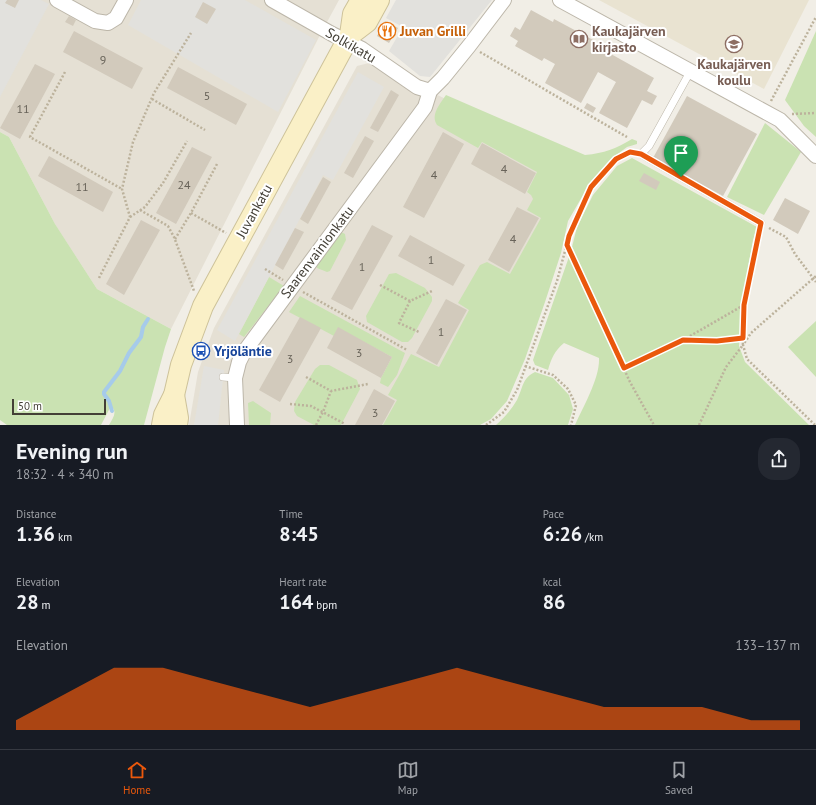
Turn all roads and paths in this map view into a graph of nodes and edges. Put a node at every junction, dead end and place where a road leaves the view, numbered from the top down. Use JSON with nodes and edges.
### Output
{"nodes":[{"id":1,"x":57,"y":0,"type":"edge"},
{"id":2,"x":126,"y":0,"type":"edge"},
{"id":3,"x":272,"y":0,"type":"edge"},
{"id":4,"x":361,"y":0,"type":"edge"},
{"id":5,"x":379,"y":0,"type":"edge"},
{"id":6,"x":504,"y":0,"type":"edge"},
{"id":7,"x":560,"y":0,"type":"edge"},
{"id":8,"x":816,"y":17,"type":"edge"},
{"id":9,"x":190,"y":33,"type":"dead end"},
{"id":10,"x":348,"y":38,"type":"junction"},
{"id":11,"x":469,"y":46,"type":"junction"},
{"id":12,"x":65,"y":72,"type":"dead end"},
{"id":13,"x":690,"y":72,"type":"junction"},
{"id":14,"x":430,"y":91,"type":"junction"},
{"id":15,"x":152,"y":99,"type":"junction"},
{"id":16,"x":769,"y":106,"type":"dead end"},
{"id":17,"x":816,"y":113,"type":"edge"},
{"id":18,"x":785,"y":114,"type":"dead end"},
{"id":19,"x":206,"y":130,"type":"dead end"},
{"id":20,"x":628,"y":137,"type":"dead end"},
{"id":21,"x":187,"y":141,"type":"dead end"},
{"id":22,"x":641,"y":154,"type":"junction"},
{"id":23,"x":816,"y":156,"type":"edge"},
{"id":24,"x":217,"y":164,"type":"dead end"},
{"id":25,"x":122,"y":188,"type":"junction"},
{"id":26,"x":140,"y":210,"type":"junction"},
{"id":27,"x":191,"y":213,"type":"junction"},
{"id":28,"x":130,"y":217,"type":"junction"},
{"id":29,"x":761,"y":223,"type":"junction"},
{"id":30,"x":226,"y":233,"type":"dead end"},
{"id":31,"x":175,"y":240,"type":"junction"},
{"id":32,"x":567,"y":245,"type":"junction"},
{"id":33,"x":99,"y":278,"type":"dead end"},
{"id":34,"x":815,"y":278,"type":"edge"},
{"id":35,"x":816,"y":282,"type":"edge"},
{"id":36,"x":380,"y":285,"type":"dead end"},
{"id":37,"x":301,"y":291,"type":"dead end"},
{"id":38,"x":432,"y":291,"type":"dead end"},
{"id":39,"x":194,"y":293,"type":"dead end"},
{"id":40,"x":410,"y":301,"type":"junction"},
{"id":41,"x":744,"y":305,"type":"junction"},
{"id":42,"x":419,"y":332,"type":"dead end"},
{"id":43,"x":743,"y":338,"type":"junction"},
{"id":44,"x":683,"y":340,"type":"junction"},
{"id":45,"x":744,"y":345,"type":"junction"},
{"id":46,"x":408,"y":350,"type":"dead end"},
{"id":47,"x":525,"y":366,"type":"junction"},
{"id":48,"x":624,"y":368,"type":"junction"},
{"id":49,"x":306,"y":377,"type":"dead end"},
{"id":50,"x":368,"y":384,"type":"dead end"},
{"id":51,"x":331,"y":391,"type":"junction"},
{"id":52,"x":174,"y":395,"type":"junction"},
{"id":53,"x":290,"y":404,"type":"dead end"},
{"id":54,"x":323,"y":412,"type":"junction"},
{"id":55,"x":345,"y":424,"type":"edge"},
{"id":56,"x":162,"y":425,"type":"edge"},
{"id":57,"x":177,"y":425,"type":"edge"},
{"id":58,"x":237,"y":425,"type":"edge"},
{"id":59,"x":316,"y":425,"type":"edge"},
{"id":60,"x":486,"y":425,"type":"edge"},
{"id":61,"x":571,"y":425,"type":"edge"},
{"id":62,"x":654,"y":425,"type":"edge"},
{"id":63,"x":699,"y":425,"type":"edge"},
{"id":64,"x":815,"y":425,"type":"edge"}],
"edges":[{"from":1,"to":2,"type":"street"},
{"from":3,"to":10,"type":"street","name":"Solkikatu"},
{"from":4,"to":10,"type":"main road","name":"Juvankatu"},
{"from":5,"to":10,"type":"main road","name":"Juvankatu"},
{"from":6,"to":11,"type":"street"},
{"from":7,"to":13,"type":"street"},
{"from":8,"to":16,"type":"path"},
{"from":9,"to":15,"type":"path"},
{"from":10,"to":14,"type":"street","name":"Solkikatu"},
{"from":10,"to":52,"type":"main road","name":"Juvankatu"},
{"from":11,"to":14,"type":"street"},
{"from":11,"to":20,"type":"path"},
{"from":12,"to":25,"type":"path"},
{"from":13,"to":22,"type":"lane"},
{"from":13,"to":23,"type":"street"},
{"from":14,"to":58,"type":"street","name":"Saarenvainionkatu"},
{"from":15,"to":19,"type":"path"},
{"from":15,"to":25,"type":"path"},
{"from":17,"to":18,"type":"path"},
{"from":21,"to":26,"type":"path"},
{"from":22,"to":29,"type":"lane"},
{"from":22,"to":32,"type":"path"},
{"from":24,"to":27,"type":"path"},
{"from":25,"to":28,"type":"path"},
{"from":26,"to":28,"type":"path"},
{"from":26,"to":31,"type":"path"},
{"from":27,"to":30,"type":"path"},
{"from":27,"to":31,"type":"path"},
{"from":28,"to":33,"type":"path"},
{"from":29,"to":34,"type":"path"},
{"from":29,"to":41,"type":"path"},
{"from":31,"to":39,"type":"path"},
{"from":32,"to":47,"type":"path"},
{"from":32,"to":48,"type":"path"},
{"from":34,"to":35,"type":"path"},
{"from":34,"to":45,"type":"path"},
{"from":36,"to":40,"type":"path"},
{"from":37,"to":46,"type":"path"},
{"from":38,"to":40,"type":"path"},
{"from":40,"to":42,"type":"path"},
{"from":41,"to":43,"type":"path"},
{"from":41,"to":44,"type":"path"},
{"from":43,"to":44,"type":"path"},
{"from":43,"to":45,"type":"path"},
{"from":44,"to":48,"type":"path"},
{"from":45,"to":63,"type":"path"},
{"from":45,"to":64,"type":"path"},
{"from":47,"to":60,"type":"path"},
{"from":47,"to":61,"type":"path"},
{"from":48,"to":62,"type":"path"},
{"from":49,"to":51,"type":"path"},
{"from":50,"to":51,"type":"path"},
{"from":51,"to":54,"type":"path"},
{"from":52,"to":56,"type":"main road","name":"Juvankatu"},
{"from":52,"to":57,"type":"main road","name":"Juvankatu"},
{"from":53,"to":54,"type":"path"},
{"from":54,"to":55,"type":"path"},
{"from":54,"to":59,"type":"path"}]}
